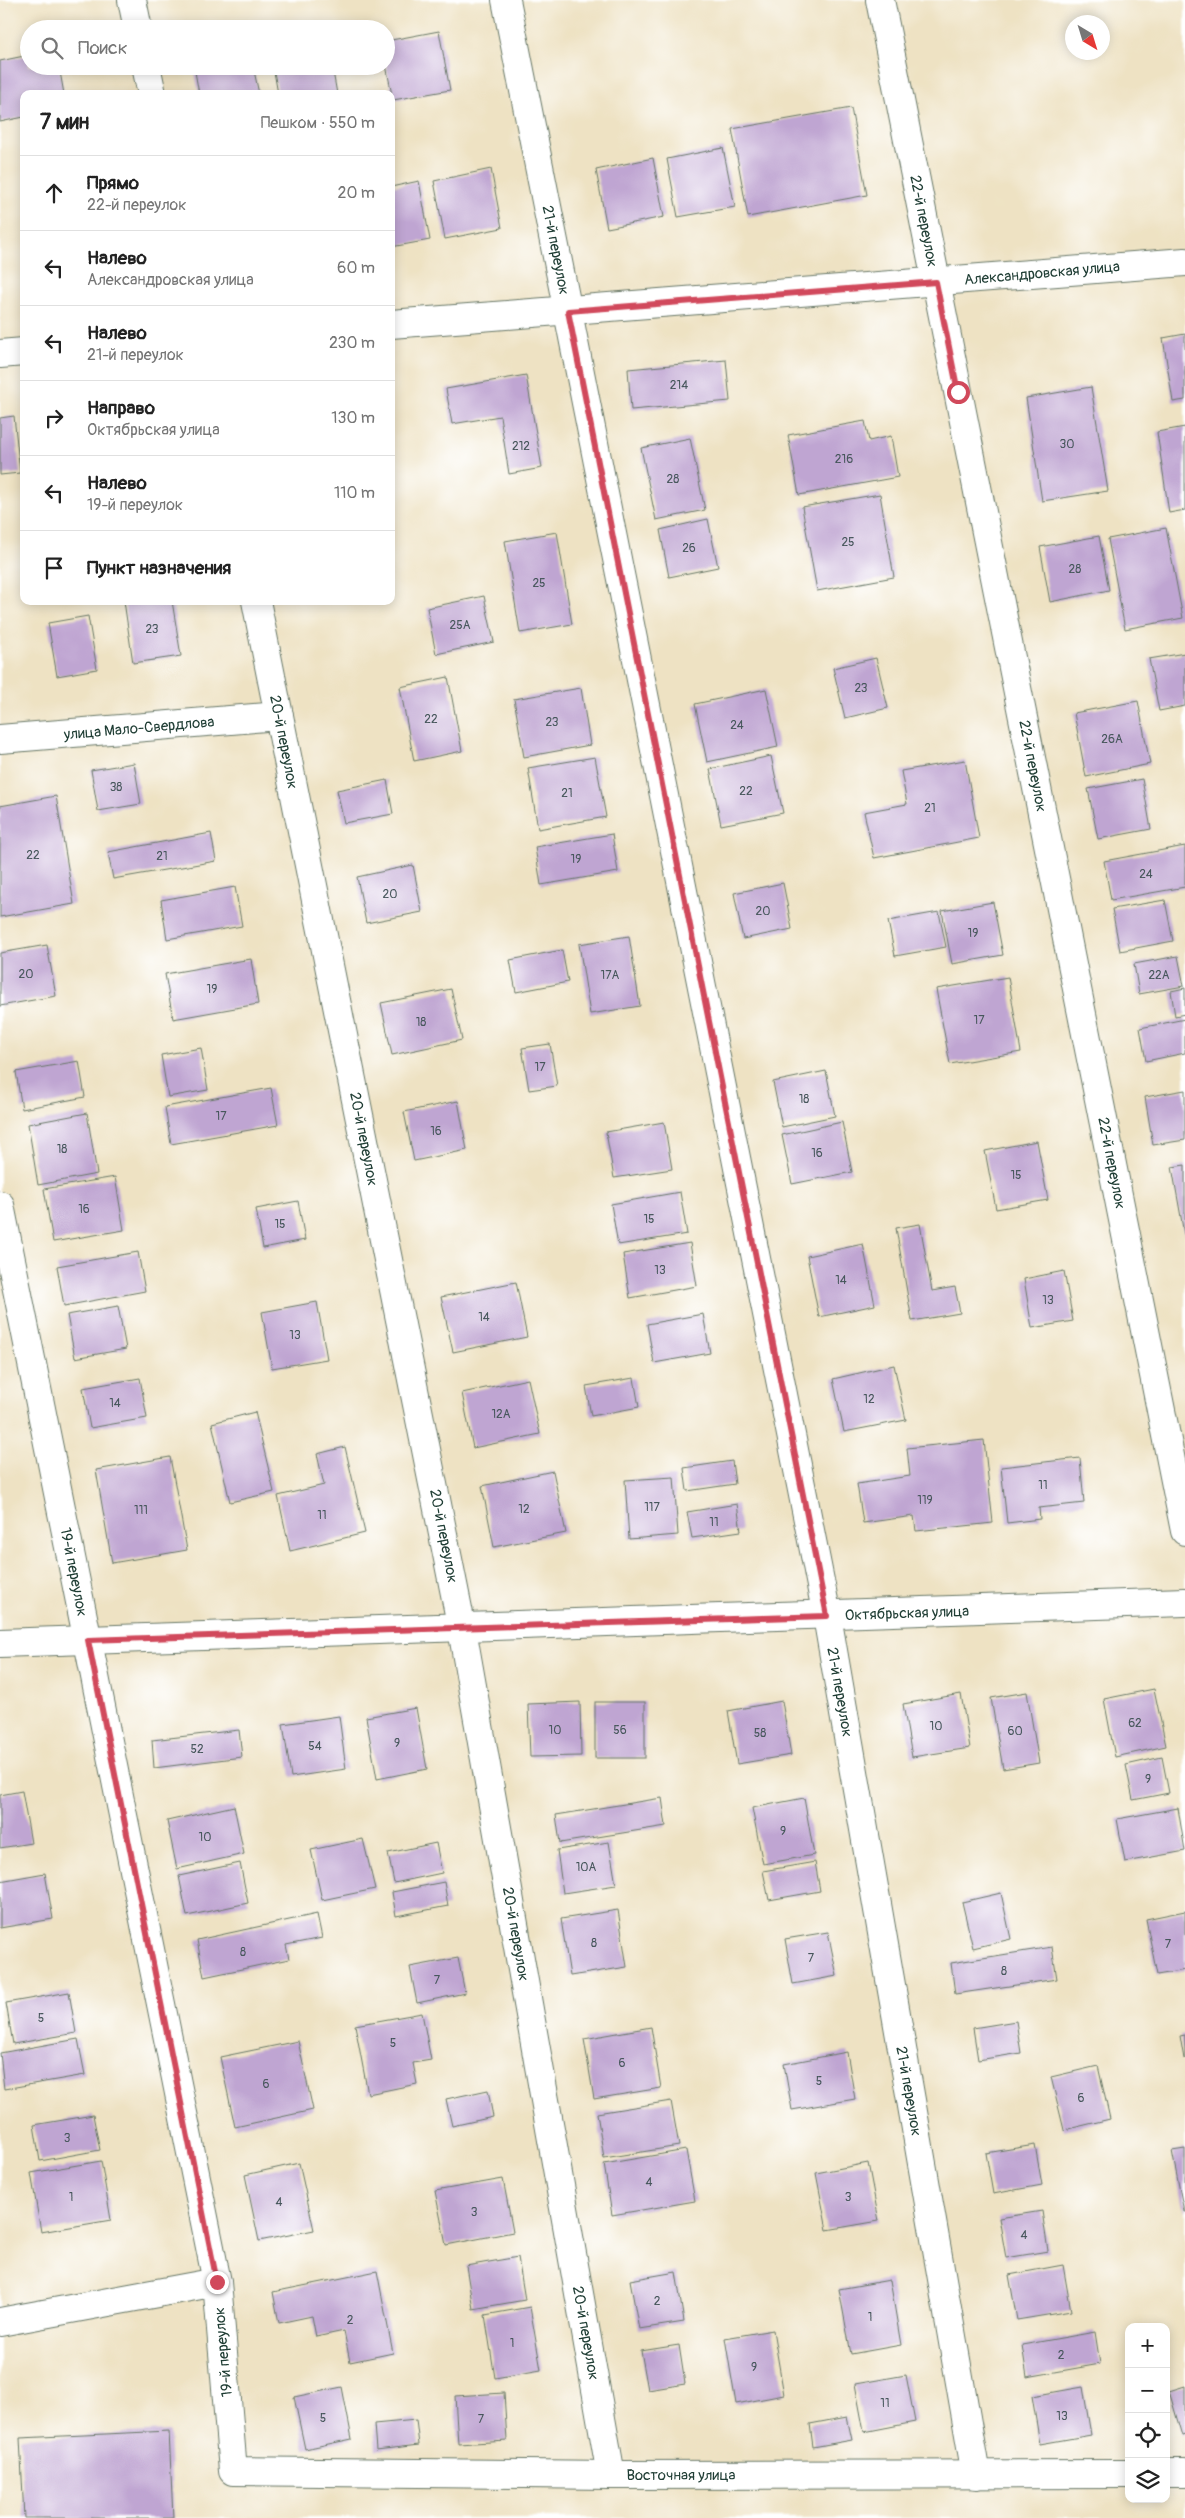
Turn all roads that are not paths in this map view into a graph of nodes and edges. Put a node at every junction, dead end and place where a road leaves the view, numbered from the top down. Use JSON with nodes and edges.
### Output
{"nodes":[{"id":1,"x":132,"y":0,"type":"edge"},
{"id":2,"x":506,"y":0,"type":"edge"},
{"id":3,"x":880,"y":0,"type":"edge"},
{"id":4,"x":136,"y":20,"type":"edge"},
{"id":5,"x":148,"y":75,"type":"edge"},
{"id":6,"x":151,"y":90,"type":"edge"},
{"id":7,"x":1185,"y":262,"type":"edge"},
{"id":8,"x":936,"y":282,"type":"junction"},
{"id":9,"x":568,"y":311,"type":"junction"},
{"id":10,"x":395,"y":324,"type":"edge"},
{"id":11,"x":20,"y":352,"type":"edge"},
{"id":12,"x":0,"y":354,"type":"edge"},
{"id":13,"x":257,"y":605,"type":"edge"},
{"id":14,"x":278,"y":716,"type":"junction"},
{"id":15,"x":0,"y":739,"type":"edge"},
{"id":16,"x":0,"y":1205,"type":"edge"},
{"id":17,"x":1185,"y":1531,"type":"edge"},
{"id":18,"x":1185,"y":1602,"type":"edge"},
{"id":19,"x":827,"y":1616,"type":"junction"},
{"id":20,"x":462,"y":1629,"type":"junction"},
{"id":21,"x":88,"y":1640,"type":"junction"},
{"id":22,"x":0,"y":1643,"type":"edge"},
{"id":23,"x":217,"y":2282,"type":"junction"},
{"id":24,"x":0,"y":2322,"type":"edge"},
{"id":25,"x":233,"y":2470,"type":"joint"},
{"id":26,"x":1170,"y":2473,"type":"edge"},
{"id":27,"x":1185,"y":2473,"type":"edge"},
{"id":28,"x":611,"y":2474,"type":"junction"},
{"id":29,"x":1125,"y":2474,"type":"edge"},
{"id":30,"x":976,"y":2475,"type":"junction"}],
"edges":[{"from":1,"to":4,"type":"street"},
{"from":2,"to":9,"type":"street","name":"21-й переулок"},
{"from":3,"to":8,"type":"street","name":"22-й переулок"},
{"from":5,"to":6,"type":"street"},
{"from":7,"to":8,"type":"street","name":"Александровская улица"},
{"from":8,"to":9,"type":"street","name":"Александровская улица"},
{"from":8,"to":17,"type":"street","name":"22-й переулок"},
{"from":9,"to":10,"type":"street","name":"Александровская улица"},
{"from":9,"to":19,"type":"street","name":"21-й переулок"},
{"from":11,"to":12,"type":"street"},
{"from":13,"to":14,"type":"street","name":"20-й переулок"},
{"from":14,"to":15,"type":"street","name":"улица Мало-Свердлова"},
{"from":14,"to":20,"type":"street","name":"20-й переулок"},
{"from":16,"to":21,"type":"street","name":"19-й переулок"},
{"from":18,"to":19,"type":"street","name":"Октябрьская улица"},
{"from":19,"to":20,"type":"street","name":"Октябрьская улица"},
{"from":19,"to":30,"type":"street","name":"21-й переулок"},
{"from":20,"to":21,"type":"street","name":"Октябрьская улица"},
{"from":20,"to":28,"type":"street","name":"20-й переулок"},
{"from":21,"to":22,"type":"street","name":"Октябрьская улица"},
{"from":21,"to":23,"type":"street","name":"19-й переулок"},
{"from":23,"to":24,"type":"street"},
{"from":23,"to":25,"type":"street","name":"19-й переулок"},
{"from":25,"to":28,"type":"street","name":"Восточная улица"},
{"from":26,"to":27,"type":"street"},
{"from":28,"to":30,"type":"street","name":"Восточная улица"},
{"from":29,"to":30,"type":"street","name":"Восточная улица"}]}
